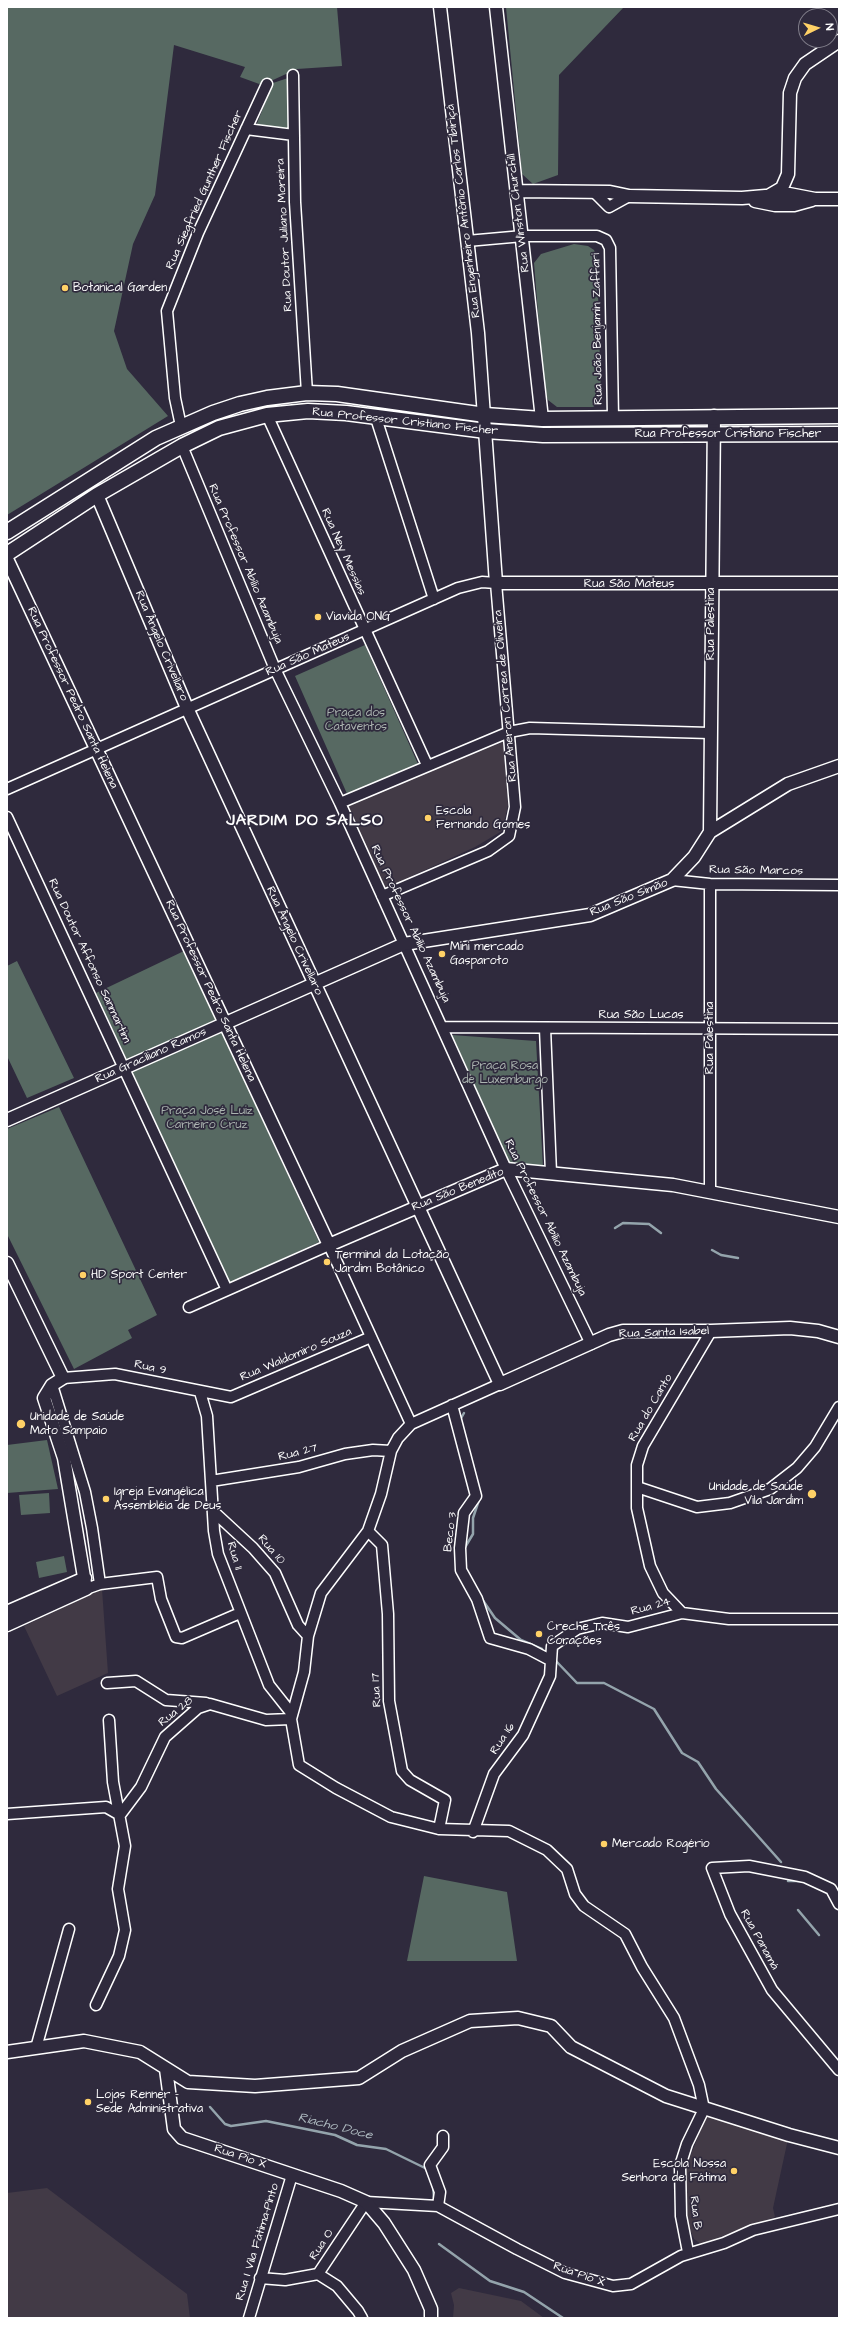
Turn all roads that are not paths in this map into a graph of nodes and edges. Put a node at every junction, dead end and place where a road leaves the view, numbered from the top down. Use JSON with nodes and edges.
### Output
{"nodes":[{"id":1,"x":440,"y":7,"type":"edge"},
{"id":2,"x":496,"y":7,"type":"edge"},
{"id":3,"x":839,"y":41,"type":"edge"},
{"id":4,"x":293,"y":75,"type":"dead end"},
{"id":5,"x":267,"y":84,"type":"dead end"},
{"id":6,"x":246,"y":128,"type":"junction"},
{"id":7,"x":294,"y":135,"type":"junction"},
{"id":8,"x":788,"y":174,"type":"junction"},
{"id":9,"x":517,"y":192,"type":"junction"},
{"id":10,"x":594,"y":192,"type":"junction"},
{"id":11,"x":630,"y":196,"type":"junction"},
{"id":12,"x":768,"y":196,"type":"junction"},
{"id":13,"x":742,"y":198,"type":"junction"},
{"id":14,"x":815,"y":199,"type":"junction"},
{"id":15,"x":839,"y":199,"type":"edge"},
{"id":16,"x":523,"y":236,"type":"junction"},
{"id":17,"x":467,"y":241,"type":"junction"},
{"id":18,"x":308,"y":393,"type":"junction"},
{"id":19,"x":401,"y":403,"type":"junction"},
{"id":20,"x":267,"y":415,"type":"junction"},
{"id":21,"x":485,"y":415,"type":"junction"},
{"id":22,"x":714,"y":416,"type":"junction"},
{"id":23,"x":839,"y":416,"type":"edge"},
{"id":24,"x":376,"y":418,"type":"junction"},
{"id":25,"x":612,"y":418,"type":"junction"},
{"id":26,"x":542,"y":419,"type":"junction"},
{"id":27,"x":399,"y":421,"type":"junction"},
{"id":28,"x":181,"y":426,"type":"junction"},
{"id":29,"x":486,"y":431,"type":"junction"},
{"id":30,"x":714,"y":433,"type":"junction"},
{"id":31,"x":839,"y":434,"type":"edge"},
{"id":32,"x":182,"y":446,"type":"junction"},
{"id":33,"x":97,"y":495,"type":"junction"},
{"id":34,"x":7,"y":532,"type":"edge"},
{"id":35,"x":7,"y":554,"type":"edge"},
{"id":36,"x":7,"y":559,"type":"edge"},
{"id":37,"x":496,"y":583,"type":"junction"},
{"id":38,"x":839,"y":583,"type":"edge"},
{"id":39,"x":711,"y":584,"type":"junction"},
{"id":40,"x":434,"y":599,"type":"junction"},
{"id":41,"x":364,"y":630,"type":"junction"},
{"id":42,"x":275,"y":669,"type":"junction"},
{"id":43,"x":187,"y":708,"type":"junction"},
{"id":44,"x":509,"y":732,"type":"junction"},
{"id":45,"x":710,"y":733,"type":"junction"},
{"id":46,"x":96,"y":749,"type":"junction"},
{"id":47,"x":427,"y":765,"type":"junction"},
{"id":48,"x":839,"y":766,"type":"edge"},
{"id":49,"x":7,"y":789,"type":"edge"},
{"id":50,"x":340,"y":803,"type":"junction"},
{"id":51,"x":7,"y":817,"type":"edge"},
{"id":52,"x":710,"y":832,"type":"junction"},
{"id":53,"x":672,"y":880,"type":"junction"},
{"id":54,"x":710,"y":884,"type":"junction"},
{"id":55,"x":839,"y":885,"type":"edge"},
{"id":56,"x":382,"y":896,"type":"junction"},
{"id":57,"x":404,"y":944,"type":"junction"},
{"id":58,"x":314,"y":984,"type":"junction"},
{"id":59,"x":225,"y":1024,"type":"junction"},
{"id":60,"x":443,"y":1028,"type":"junction"},
{"id":61,"x":545,"y":1028,"type":"junction"},
{"id":62,"x":710,"y":1028,"type":"junction"},
{"id":63,"x":839,"y":1029,"type":"edge"},
{"id":64,"x":124,"y":1068,"type":"junction"},
{"id":65,"x":7,"y":1120,"type":"edge"},
{"id":66,"x":506,"y":1169,"type":"junction"},
{"id":67,"x":551,"y":1173,"type":"junction"},
{"id":68,"x":710,"y":1191,"type":"junction"},
{"id":69,"x":417,"y":1206,"type":"junction"},
{"id":70,"x":839,"y":1217,"type":"edge"},
{"id":71,"x":329,"y":1246,"type":"junction"},
{"id":72,"x":7,"y":1263,"type":"edge"},
{"id":73,"x":228,"y":1290,"type":"junction"},
{"id":74,"x":189,"y":1307,"type":"dead end"},
{"id":75,"x":711,"y":1331,"type":"junction"},
{"id":76,"x":371,"y":1337,"type":"junction"},
{"id":77,"x":839,"y":1337,"type":"edge"},
{"id":78,"x":591,"y":1344,"type":"junction"},
{"id":79,"x":64,"y":1378,"type":"junction"},
{"id":80,"x":500,"y":1384,"type":"junction"},
{"id":81,"x":52,"y":1385,"type":"junction"},
{"id":82,"x":200,"y":1392,"type":"junction"},
{"id":83,"x":231,"y":1397,"type":"joint"},
{"id":84,"x":452,"y":1405,"type":"junction"},
{"id":85,"x":839,"y":1407,"type":"edge"},
{"id":86,"x":411,"y":1424,"type":"junction"},
{"id":87,"x":391,"y":1451,"type":"junction"},
{"id":88,"x":211,"y":1481,"type":"junction"},
{"id":89,"x":637,"y":1487,"type":"junction"},
{"id":90,"x":214,"y":1512,"type":"junction"},
{"id":91,"x":368,"y":1531,"type":"junction"},
{"id":92,"x":85,"y":1583,"type":"junction"},
{"id":93,"x":100,"y":1584,"type":"junction"},
{"id":94,"x":7,"y":1612,"type":"edge"},
{"id":95,"x":240,"y":1613,"type":"junction"},
{"id":96,"x":682,"y":1613,"type":"junction"},
{"id":97,"x":839,"y":1619,"type":"edge"},
{"id":98,"x":7,"y":1625,"type":"edge"},
{"id":99,"x":308,"y":1636,"type":"junction"},
{"id":100,"x":550,"y":1660,"type":"junction"},
{"id":101,"x":107,"y":1683,"type":"dead end"},
{"id":102,"x":210,"y":1704,"type":"junction"},
{"id":103,"x":291,"y":1716,"type":"junction"},
{"id":104,"x":109,"y":1720,"type":"dead end"},
{"id":105,"x":7,"y":1814,"type":"edge"},
{"id":106,"x":120,"y":1815,"type":"junction"},
{"id":107,"x":439,"y":1830,"type":"junction"},
{"id":108,"x":473,"y":1832,"type":"junction"},
{"id":109,"x":839,"y":1904,"type":"edge"},
{"id":110,"x":69,"y":1929,"type":"dead end"},
{"id":111,"x":96,"y":2005,"type":"dead end"},
{"id":112,"x":36,"y":2048,"type":"junction"},
{"id":113,"x":7,"y":2052,"type":"edge"},
{"id":114,"x":166,"y":2069,"type":"junction"},
{"id":115,"x":839,"y":2070,"type":"edge"},
{"id":116,"x":704,"y":2109,"type":"junction"},
{"id":117,"x":444,"y":2136,"type":"dead end"},
{"id":118,"x":839,"y":2148,"type":"edge"},
{"id":119,"x":292,"y":2174,"type":"junction"},
{"id":120,"x":366,"y":2202,"type":"junction"},
{"id":121,"x":438,"y":2206,"type":"junction"},
{"id":122,"x":839,"y":2209,"type":"edge"},
{"id":123,"x":688,"y":2252,"type":"junction"},
{"id":124,"x":318,"y":2274,"type":"junction"},
{"id":125,"x":260,"y":2278,"type":"junction"},
{"id":126,"x":249,"y":2318,"type":"edge"},
{"id":127,"x":362,"y":2318,"type":"edge"},
{"id":128,"x":431,"y":2318,"type":"edge"}],
"edges":[{"from":1,"to":17,"type":"street","name":"Rua Engenheiro Antônio Carlos Tibiriçá"},
{"from":2,"to":9,"type":"street","name":"Rua Winston Churchill"},
{"from":3,"to":8,"type":"street"},
{"from":4,"to":7,"type":"street","name":"Rua Doutor Juliano Moreira"},
{"from":5,"to":6,"type":"street","name":"Rua Siegfried Gunther Fischer"},
{"from":6,"to":7,"type":"street"},
{"from":6,"to":28,"type":"street","name":"Rua Siegfried Gunther Fischer"},
{"from":7,"to":18,"type":"street","name":"Rua Doutor Juliano Moreira"},
{"from":8,"to":12,"type":"street"},
{"from":8,"to":14,"type":"street"},
{"from":9,"to":10,"type":"street"},
{"from":9,"to":16,"type":"street","name":"Rua Winston Churchill"},
{"from":10,"to":11,"type":"street"},
{"from":10,"to":11,"type":"street"},
{"from":11,"to":13,"type":"street"},
{"from":12,"to":13,"type":"street"},
{"from":12,"to":14,"type":"street"},
{"from":13,"to":14,"type":"street"},
{"from":14,"to":15,"type":"street"},
{"from":16,"to":17,"type":"street"},
{"from":16,"to":25,"type":"street","name":"Rua João Benjamin Zaffari"},
{"from":16,"to":26,"type":"street","name":"Rua Winston Churchill"},
{"from":17,"to":21,"type":"street","name":"Rua Engenheiro Antônio Carlos Tibiriçá"},
{"from":18,"to":19,"type":"main road","name":"Rua Professor Cristiano Fischer"},
{"from":18,"to":28,"type":"main road","name":"Rua Professor Cristiano Fischer"},
{"from":19,"to":21,"type":"main road","name":"Rua Professor Cristiano Fischer"},
{"from":19,"to":27,"type":"main road"},
{"from":20,"to":24,"type":"main road","name":"Rua Professor Cristiano Fischer"},
{"from":20,"to":32,"type":"main road","name":"Rua Professor Cristiano Fischer"},
{"from":20,"to":41,"type":"street","name":"Rua Ney Messias"},
{"from":21,"to":26,"type":"main road","name":"Rua Professor Cristiano Fischer"},
{"from":21,"to":29,"type":"street","name":"Rua Aneron Correa de Oliveira"},
{"from":22,"to":23,"type":"main road","name":"Rua Professor Cristiano Fischer"},
{"from":22,"to":25,"type":"main road","name":"Rua Professor Cristiano Fischer"},
{"from":22,"to":30,"type":"street","name":"Rua Palestina"},
{"from":24,"to":27,"type":"main road","name":"Rua Professor Cristiano Fischer"},
{"from":24,"to":40,"type":"street"},
{"from":25,"to":26,"type":"main road","name":"Rua Professor Cristiano Fischer"},
{"from":27,"to":29,"type":"main road","name":"Rua Professor Cristiano Fischer"},
{"from":28,"to":34,"type":"main road","name":"Rua Professor Cristiano Fischer"},
{"from":29,"to":30,"type":"main road","name":"Rua Professor Cristiano Fischer"},
{"from":29,"to":37,"type":"street","name":"Rua Aneron Correa de Oliveira"},
{"from":30,"to":31,"type":"main road","name":"Rua Professor Cristiano Fischer"},
{"from":30,"to":39,"type":"street","name":"Rua Palestina"},
{"from":32,"to":33,"type":"main road","name":"Rua Professor Cristiano Fischer"},
{"from":32,"to":42,"type":"street","name":"Rua Professor Abílio Azambuja"},
{"from":33,"to":35,"type":"main road","name":"Rua Professor Cristiano Fischer"},
{"from":33,"to":43,"type":"street","name":"Rua Ângelo Crivellaro"},
{"from":36,"to":46,"type":"street","name":"Rua Professor Pedro Santa Helena"},
{"from":37,"to":39,"type":"street","name":"Rua São Mateus"},
{"from":37,"to":40,"type":"street","name":"Rua São Mateus"},
{"from":37,"to":44,"type":"street","name":"Rua Aneron Correa de Oliveira"},
{"from":38,"to":39,"type":"street","name":"Rua São Mateus"},
{"from":39,"to":45,"type":"street","name":"Rua Palestina"},
{"from":40,"to":41,"type":"street","name":"Rua São Mateus"},
{"from":41,"to":42,"type":"street","name":"Rua São Mateus"},
{"from":41,"to":47,"type":"street","name":"Rua Ney Messias"},
{"from":42,"to":43,"type":"street","name":"Rua São Mateus"},
{"from":42,"to":50,"type":"street","name":"Rua Professor Abílio Azambuja"},
{"from":43,"to":46,"type":"street","name":"Rua São Mateus"},
{"from":43,"to":58,"type":"street","name":"Rua Ângelo Crivellaro"},
{"from":44,"to":45,"type":"street"},
{"from":44,"to":47,"type":"street"},
{"from":44,"to":56,"type":"street","name":"Rua Aneron Correa de Oliveira"},
{"from":45,"to":52,"type":"street","name":"Rua Palestina"},
{"from":46,"to":49,"type":"street","name":"Rua São Mateus"},
{"from":46,"to":59,"type":"street","name":"Rua Professor Pedro Santa Helena"},
{"from":47,"to":50,"type":"street"},
{"from":48,"to":52,"type":"street","name":"Rua São Simão"},
{"from":50,"to":56,"type":"street","name":"Rua Professor Abílio Azambuja"},
{"from":51,"to":64,"type":"street","name":"Rua Doutor Affonso Sanmartim"},
{"from":52,"to":53,"type":"street","name":"Rua São Simão"},
{"from":53,"to":54,"type":"street","name":"Rua São Marcos"},
{"from":53,"to":57,"type":"street","name":"Rua São Simão"},
{"from":54,"to":55,"type":"street","name":"Rua São Marcos"},
{"from":54,"to":62,"type":"street","name":"Rua Palestina"},
{"from":56,"to":57,"type":"street","name":"Rua Professor Abílio Azambuja"},
{"from":57,"to":58,"type":"street","name":"Rua Graciliano Ramos"},
{"from":57,"to":60,"type":"street","name":"Rua Professor Abílio Azambuja"},
{"from":58,"to":59,"type":"street","name":"Rua Graciliano Ramos"},
{"from":58,"to":69,"type":"street","name":"Rua Ângelo Crivellaro"},
{"from":59,"to":64,"type":"street","name":"Rua Graciliano Ramos"},
{"from":59,"to":71,"type":"street","name":"Rua Professor Pedro Santa Helena"},
{"from":60,"to":61,"type":"street","name":"Rua São Lucas"},
{"from":60,"to":66,"type":"street","name":"Rua Professor Abílio Azambuja"},
{"from":61,"to":62,"type":"street","name":"Rua São Lucas"},
{"from":61,"to":67,"type":"street"},
{"from":62,"to":63,"type":"street","name":"Rua São Lucas"},
{"from":62,"to":68,"type":"street","name":"Rua Palestina"},
{"from":64,"to":65,"type":"street","name":"Rua Graciliano Ramos"},
{"from":64,"to":73,"type":"street","name":"Rua Doutor Affonso Sanmartim"},
{"from":66,"to":67,"type":"street","name":"Rua São Benedito"},
{"from":66,"to":69,"type":"street","name":"Rua São Benedito"},
{"from":66,"to":78,"type":"street","name":"Rua Professor Abílio Azambuja"},
{"from":67,"to":68,"type":"street","name":"Rua São Benedito"},
{"from":68,"to":70,"type":"street","name":"Rua São Benedito"},
{"from":69,"to":71,"type":"street","name":"Rua São Benedito"},
{"from":69,"to":80,"type":"street","name":"Rua Ângelo Crivellaro"},
{"from":71,"to":73,"type":"street","name":"Rua São Benedito"},
{"from":71,"to":76,"type":"street","name":"Rua Professor Pedro Santa Helena"},
{"from":72,"to":79,"type":"street"},
{"from":73,"to":74,"type":"street","name":"Rua São Benedito"},
{"from":75,"to":77,"type":"street","name":"Rua Santa Isabel"},
{"from":75,"to":78,"type":"street","name":"Rua Santa Isabel"},
{"from":75,"to":89,"type":"street","name":"Rua do Canto"},
{"from":76,"to":83,"type":"street","name":"Rua Waldomiro Souza"},
{"from":76,"to":86,"type":"street","name":"Rua Professor Pedro Santa Helena"},
{"from":78,"to":80,"type":"street","name":"Rua Santa Isabel"},
{"from":79,"to":81,"type":"street"},
{"from":79,"to":82,"type":"street","name":"Rua 9"},
{"from":80,"to":84,"type":"street","name":"Rua Santa Isabel"},
{"from":81,"to":92,"type":"street"},
{"from":81,"to":93,"type":"street"},
{"from":82,"to":83,"type":"street","name":"Rua 9"},
{"from":82,"to":88,"type":"street","name":"Rua 11"},
{"from":84,"to":86,"type":"street","name":"Rua Santa Isabel"},
{"from":84,"to":100,"type":"street","name":"Beco 3"},
{"from":85,"to":89,"type":"street"},
{"from":86,"to":87,"type":"street"},
{"from":87,"to":88,"type":"street","name":"Rua 27"},
{"from":87,"to":91,"type":"street"},
{"from":88,"to":90,"type":"street","name":"Rua 11"},
{"from":89,"to":96,"type":"street","name":"Rua do Canto"},
{"from":90,"to":95,"type":"street","name":"Rua 11"},
{"from":90,"to":99,"type":"street","name":"Rua 10"},
{"from":91,"to":99,"type":"street"},
{"from":91,"to":107,"type":"street","name":"Rua 17"},
{"from":92,"to":93,"type":"street"},
{"from":92,"to":94,"type":"street"},
{"from":92,"to":98,"type":"street"},
{"from":93,"to":95,"type":"street"},
{"from":95,"to":103,"type":"street","name":"Rua 11"},
{"from":96,"to":97,"type":"street"},
{"from":96,"to":100,"type":"street","name":"Rua 24"},
{"from":99,"to":103,"type":"street"},
{"from":100,"to":108,"type":"street","name":"Rua 16"},
{"from":101,"to":102,"type":"street"},
{"from":102,"to":103,"type":"street","name":"Rua 28"},
{"from":102,"to":106,"type":"street","name":"Rua 28"},
{"from":103,"to":107,"type":"street"},
{"from":104,"to":106,"type":"street"},
{"from":105,"to":106,"type":"street"},
{"from":106,"to":111,"type":"street"},
{"from":107,"to":108,"type":"street"},
{"from":108,"to":116,"type":"street"},
{"from":109,"to":115,"type":"street","name":"Rua Panamá"},
{"from":110,"to":112,"type":"street"},
{"from":112,"to":113,"type":"street"},
{"from":112,"to":114,"type":"street"},
{"from":114,"to":116,"type":"street"},
{"from":114,"to":119,"type":"street","name":"Rua Pio X"},
{"from":116,"to":118,"type":"street"},
{"from":116,"to":123,"type":"street","name":"Rua B"},
{"from":117,"to":121,"type":"street"},
{"from":119,"to":120,"type":"street","name":"Rua Pio X"},
{"from":119,"to":125,"type":"street","name":"Rua I Vila Fátima-Pinto"},
{"from":120,"to":121,"type":"street","name":"Rua Pio X"},
{"from":120,"to":124,"type":"street","name":"Rua O"},
{"from":120,"to":128,"type":"street","name":"Rua Pio X"},
{"from":121,"to":123,"type":"street","name":"Rua Pio X"},
{"from":122,"to":123,"type":"street","name":"Rua Pio X"},
{"from":124,"to":125,"type":"street","name":"Rua O"},
{"from":124,"to":127,"type":"street"},
{"from":125,"to":126,"type":"street","name":"Rua I Vila Fátima-Pinto"}]}
